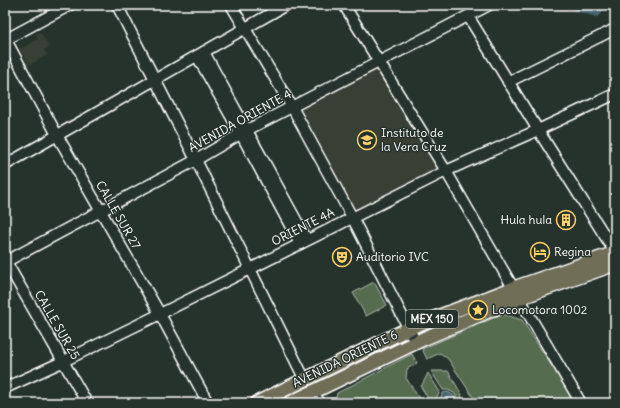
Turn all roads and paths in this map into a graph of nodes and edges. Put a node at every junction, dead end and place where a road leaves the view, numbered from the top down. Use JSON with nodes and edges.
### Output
{"nodes":[{"id":1,"x":70,"y":5,"type":"edge"},
{"id":2,"x":117,"y":5,"type":"edge"},
{"id":3,"x":231,"y":5,"type":"edge"},
{"id":4,"x":286,"y":5,"type":"edge"},
{"id":5,"x":344,"y":5,"type":"edge"},
{"id":6,"x":489,"y":5,"type":"edge"},
{"id":7,"x":468,"y":16,"type":"junction"},
{"id":8,"x":245,"y":28,"type":"junction"},
{"id":9,"x":613,"y":30,"type":"dead end"},
{"id":10,"x":5,"y":39,"type":"edge"},
{"id":11,"x":200,"y":54,"type":"junction"},
{"id":12,"x":378,"y":62,"type":"junction"},
{"id":13,"x":155,"y":80,"type":"junction"},
{"id":14,"x":508,"y":82,"type":"junction"},
{"id":15,"x":614,"y":97,"type":"edge"},
{"id":16,"x":292,"y":107,"type":"junction"},
{"id":17,"x":538,"y":130,"type":"junction"},
{"id":18,"x":244,"y":132,"type":"junction"},
{"id":19,"x":57,"y":135,"type":"junction"},
{"id":20,"x":196,"y":160,"type":"junction"},
{"id":21,"x":5,"y":164,"type":"edge"},
{"id":22,"x":446,"y":171,"type":"junction"},
{"id":23,"x":100,"y":210,"type":"junction"},
{"id":24,"x":352,"y":217,"type":"junction"},
{"id":25,"x":303,"y":242,"type":"junction"},
{"id":26,"x":615,"y":253,"type":"edge"},
{"id":27,"x":5,"y":261,"type":"edge"},
{"id":28,"x":615,"y":264,"type":"edge"},
{"id":29,"x":250,"y":269,"type":"junction"},
{"id":30,"x":516,"y":293,"type":"junction"},
{"id":31,"x":160,"y":314,"type":"junction"},
{"id":32,"x":412,"y":326,"type":"junction"},
{"id":33,"x":419,"y":341,"type":"junction"},
{"id":34,"x":64,"y":361,"type":"junction"},
{"id":35,"x":305,"y":380,"type":"junction"},
{"id":36,"x":5,"y":388,"type":"edge"},
{"id":37,"x":316,"y":398,"type":"edge"},
{"id":38,"x":83,"y":402,"type":"edge"},
{"id":39,"x":208,"y":403,"type":"edge"},
{"id":40,"x":257,"y":403,"type":"edge"},
{"id":41,"x":290,"y":403,"type":"edge"},
{"id":42,"x":581,"y":403,"type":"edge"}],
"edges":[{"from":1,"to":10,"type":"street"},
{"from":2,"to":13,"type":"street"},
{"from":3,"to":8,"type":"street"},
{"from":4,"to":8,"type":"street"},
{"from":5,"to":12,"type":"street"},
{"from":6,"to":7,"type":"street","name":"AVENIDA ORIENTE 4"},
{"from":7,"to":12,"type":"street","name":"AVENIDA ORIENTE 4"},
{"from":7,"to":14,"type":"street"},
{"from":8,"to":11,"type":"street"},
{"from":8,"to":16,"type":"street"},
{"from":9,"to":14,"type":"street"},
{"from":10,"to":19,"type":"street","name":"CALLE SUR 27"},
{"from":11,"to":13,"type":"street"},
{"from":11,"to":18,"type":"street"},
{"from":12,"to":16,"type":"street","name":"AVENIDA ORIENTE 4"},
{"from":12,"to":22,"type":"street"},
{"from":13,"to":19,"type":"street"},
{"from":13,"to":20,"type":"street"},
{"from":14,"to":17,"type":"street"},
{"from":15,"to":17,"type":"street","name":"ORIENTE 4A"},
{"from":16,"to":18,"type":"street","name":"AVENIDA ORIENTE 4"},
{"from":16,"to":24,"type":"street"},
{"from":17,"to":22,"type":"street","name":"ORIENTE 4A"},
{"from":17,"to":26,"type":"street"},
{"from":18,"to":20,"type":"street","name":"AVENIDA ORIENTE 4"},
{"from":18,"to":25,"type":"street"},
{"from":19,"to":21,"type":"street"},
{"from":19,"to":23,"type":"street","name":"CALLE SUR 27"},
{"from":20,"to":23,"type":"street","name":"AVENIDA ORIENTE 4"},
{"from":20,"to":29,"type":"street"},
{"from":22,"to":24,"type":"street","name":"ORIENTE 4A"},
{"from":22,"to":30,"type":"street"},
{"from":23,"to":27,"type":"street","name":"AVENIDA ORIENTE 4"},
{"from":23,"to":31,"type":"street","name":"CALLE SUR 27"},
{"from":24,"to":25,"type":"street","name":"ORIENTE 4A"},
{"from":24,"to":32,"type":"street"},
{"from":25,"to":29,"type":"street","name":"ORIENTE 4A"},
{"from":26,"to":30,"type":"main road","name":"AVENIDA ORIENTE 6","number":"MEX 150"},
{"from":27,"to":34,"type":"street","name":"CALLE SUR 25"},
{"from":28,"to":30,"type":"main road","name":"AVENIDA ORIENTE 6","number":"MEX 150"},
{"from":29,"to":31,"type":"street","name":"ORIENTE 4A"},
{"from":29,"to":35,"type":"street"},
{"from":30,"to":32,"type":"main road","name":"AVENIDA ORIENTE 6","number":"MEX 150"},
{"from":30,"to":33,"type":"main road","name":"AVENIDA ORIENTE 6","number":"MEX 150"},
{"from":30,"to":42,"type":"street"},
{"from":31,"to":34,"type":"street","name":"ORIENTE 4A"},
{"from":31,"to":39,"type":"street","name":"CALLE SUR 27"},
{"from":32,"to":33,"type":"main road"},
{"from":32,"to":35,"type":"main road","name":"AVENIDA ORIENTE 6","number":"MEX 150"},
{"from":33,"to":37,"type":"main road","name":"AVENIDA ORIENTE 6","number":"MEX 150"},
{"from":34,"to":36,"type":"street","name":"ORIENTE 4A"},
{"from":34,"to":38,"type":"street","name":"CALLE SUR 25"},
{"from":35,"to":37,"type":"street"},
{"from":35,"to":40,"type":"main road","name":"AVENIDA ORIENTE 6","number":"MEX 150"},
{"from":37,"to":41,"type":"main road","name":"AVENIDA ORIENTE 6","number":"MEX 150"}]}
